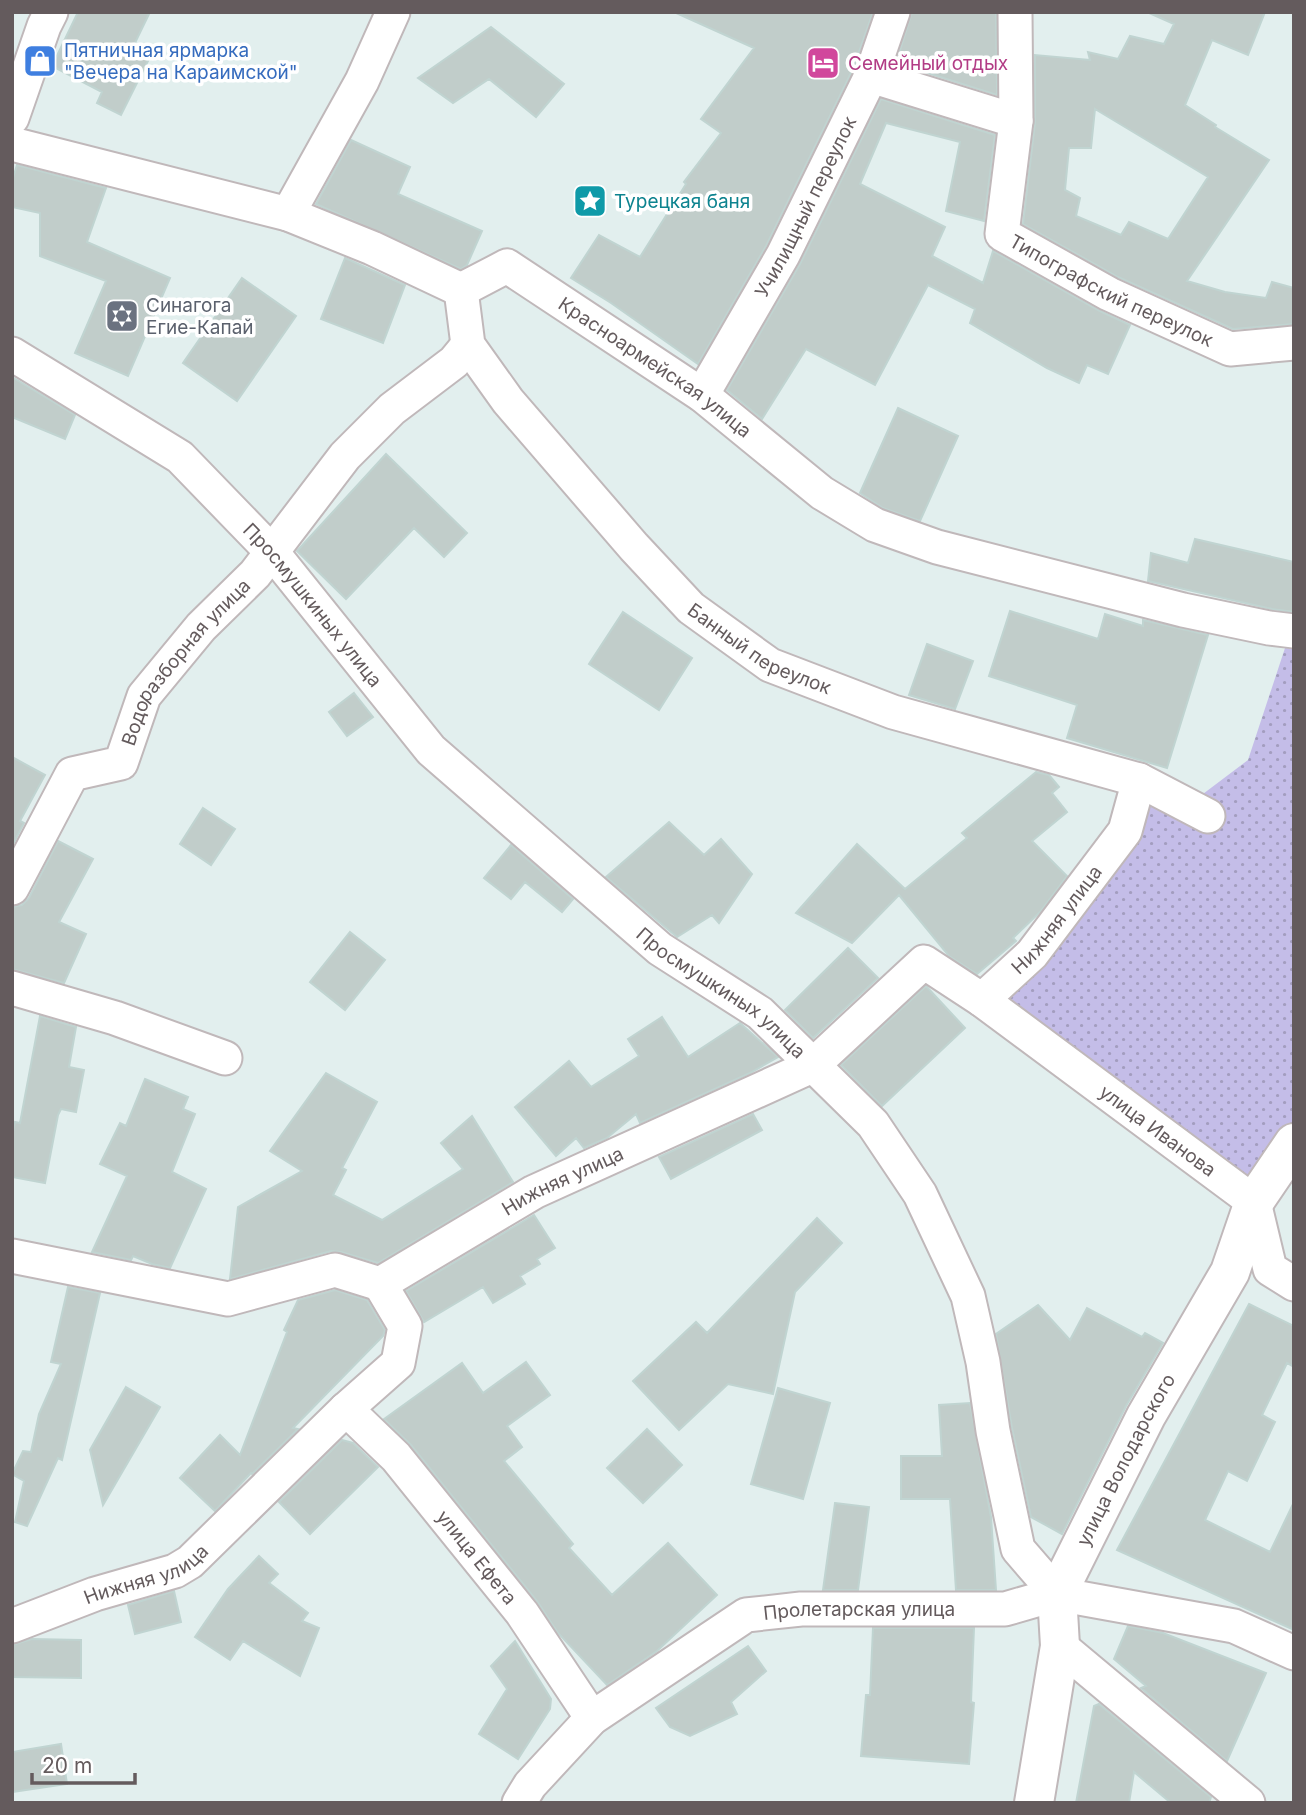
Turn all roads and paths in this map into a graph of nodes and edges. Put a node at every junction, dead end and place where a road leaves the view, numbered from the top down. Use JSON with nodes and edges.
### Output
{"nodes":[{"id":1,"x":393,"y":12,"type":"edge"},
{"id":2,"x":893,"y":12,"type":"edge"},
{"id":3,"x":1016,"y":12,"type":"edge"},
{"id":4,"x":42,"y":17,"type":"edge"},
{"id":5,"x":871,"y":76,"type":"junction"},
{"id":6,"x":12,"y":118,"type":"edge"},
{"id":7,"x":1016,"y":121,"type":"junction"},
{"id":8,"x":12,"y":144,"type":"edge"},
{"id":9,"x":288,"y":215,"type":"junction"},
{"id":10,"x":461,"y":290,"type":"junction"},
{"id":11,"x":1294,"y":343,"type":"edge"},
{"id":12,"x":468,"y":345,"type":"junction"},
{"id":13,"x":12,"y":354,"type":"edge"},
{"id":14,"x":702,"y":394,"type":"junction"},
{"id":15,"x":272,"y":551,"type":"junction"},
{"id":16,"x":1294,"y":631,"type":"edge"},
{"id":17,"x":1139,"y":780,"type":"junction"},
{"id":18,"x":1208,"y":816,"type":"dead end"},
{"id":19,"x":12,"y":888,"type":"edge"},
{"id":20,"x":12,"y":988,"type":"edge"},
{"id":21,"x":982,"y":1000,"type":"junction"},
{"id":22,"x":225,"y":1058,"type":"dead end"},
{"id":23,"x":812,"y":1066,"type":"junction"},
{"id":24,"x":1294,"y":1143,"type":"edge"},
{"id":25,"x":1254,"y":1202,"type":"junction"},
{"id":26,"x":12,"y":1256,"type":"edge"},
{"id":27,"x":380,"y":1284,"type":"junction"},
{"id":28,"x":1294,"y":1284,"type":"edge"},
{"id":29,"x":346,"y":1409,"type":"junction"},
{"id":30,"x":1057,"y":1594,"type":"junction"},
{"id":31,"x":12,"y":1626,"type":"edge"},
{"id":32,"x":1060,"y":1646,"type":"junction"},
{"id":33,"x":1294,"y":1653,"type":"edge"},
{"id":34,"x":592,"y":1718,"type":"junction"},
{"id":35,"x":532,"y":1797,"type":"edge"},
{"id":36,"x":1034,"y":1803,"type":"edge"},
{"id":37,"x":1248,"y":1803,"type":"edge"}],
"edges":[{"from":1,"to":9,"type":"street"},
{"from":2,"to":5,"type":"street","name":"Училищный переулок"},
{"from":3,"to":7,"type":"street","name":"Типографский переулок"},
{"from":4,"to":6,"type":"street"},
{"from":5,"to":7,"type":"street"},
{"from":5,"to":14,"type":"street","name":"Училищный переулок"},
{"from":7,"to":11,"type":"street","name":"Типографский переулок"},
{"from":8,"to":9,"type":"street"},
{"from":9,"to":10,"type":"street"},
{"from":10,"to":12,"type":"street","name":"Банный переулок"},
{"from":10,"to":14,"type":"street","name":"Красноармейская улица"},
{"from":12,"to":15,"type":"street","name":"Водоразборная улица"},
{"from":12,"to":17,"type":"street","name":"Банный переулок"},
{"from":13,"to":15,"type":"street","name":"Просмушкиных улица"},
{"from":14,"to":16,"type":"street","name":"Красноармейская улица"},
{"from":15,"to":19,"type":"street","name":"Водоразборная улица"},
{"from":15,"to":23,"type":"street","name":"Просмушкиных улица"},
{"from":17,"to":18,"type":"street","name":"Банный переулок"},
{"from":17,"to":21,"type":"street","name":"Нижняя улица"},
{"from":20,"to":22,"type":"street"},
{"from":21,"to":23,"type":"street","name":"Нижняя улица"},
{"from":21,"to":25,"type":"street","name":"улица Иванова"},
{"from":23,"to":27,"type":"street","name":"Нижняя улица"},
{"from":23,"to":30,"type":"street","name":"Просмушкиных улица"},
{"from":24,"to":25,"type":"street","name":"улица Володарского"},
{"from":25,"to":28,"type":"street"},
{"from":25,"to":30,"type":"street","name":"улица Володарского"},
{"from":26,"to":27,"type":"street"},
{"from":27,"to":29,"type":"street","name":"Нижняя улица"},
{"from":29,"to":31,"type":"street","name":"Нижняя улица"},
{"from":29,"to":34,"type":"street","name":"улица Ефета"},
{"from":30,"to":32,"type":"street","name":"улица Володарского"},
{"from":30,"to":33,"type":"street"},
{"from":30,"to":34,"type":"street","name":"Пролетарская улица"},
{"from":32,"to":36,"type":"street","name":"улица Володарского"},
{"from":32,"to":37,"type":"street"},
{"from":34,"to":35,"type":"street","name":"Пролетарская улица"}]}
